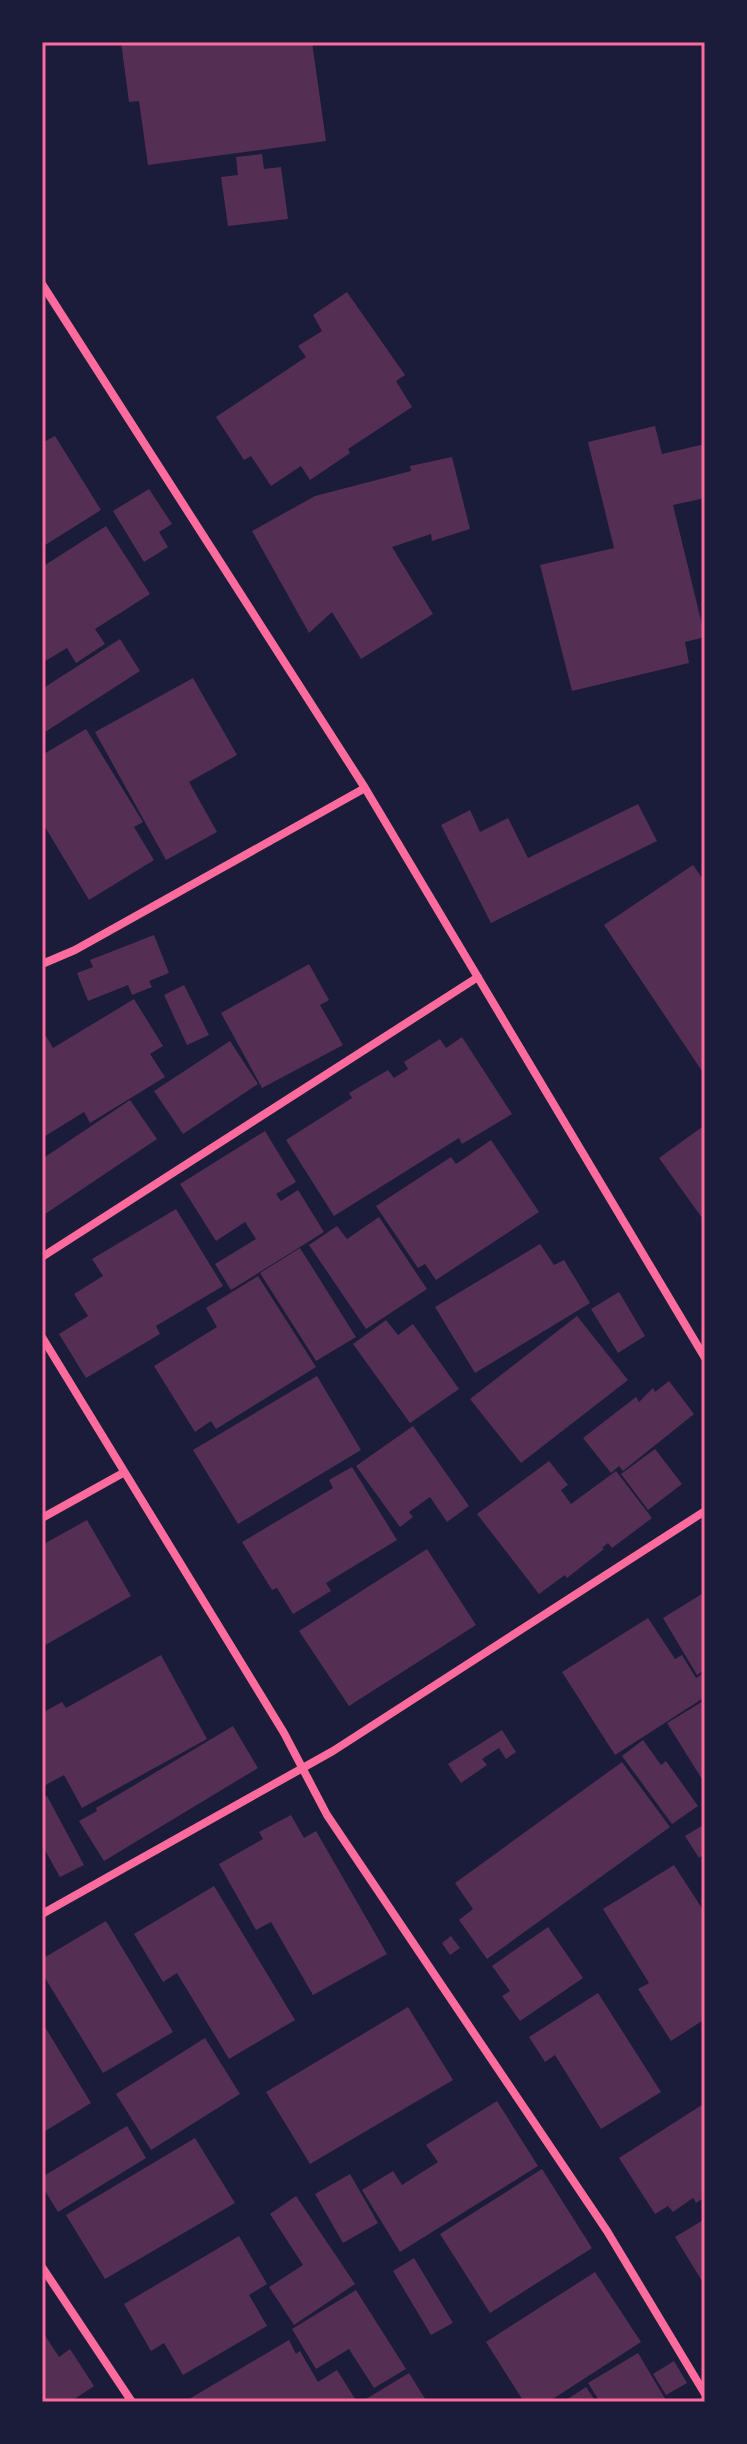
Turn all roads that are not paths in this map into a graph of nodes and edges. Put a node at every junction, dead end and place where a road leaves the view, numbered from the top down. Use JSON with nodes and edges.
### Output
{"nodes":[{"id":1,"x":42,"y":284,"type":"edge"},
{"id":2,"x":365,"y":788,"type":"junction"},
{"id":3,"x":42,"y":964,"type":"edge"},
{"id":4,"x":478,"y":977,"type":"junction"},
{"id":5,"x":42,"y":1257,"type":"edge"},
{"id":6,"x":42,"y":1337,"type":"edge"},
{"id":7,"x":705,"y":1358,"type":"edge"},
{"id":8,"x":123,"y":1473,"type":"junction"},
{"id":9,"x":705,"y":1511,"type":"edge"},
{"id":10,"x":42,"y":1518,"type":"edge"},
{"id":11,"x":303,"y":1768,"type":"junction"},
{"id":12,"x":42,"y":1914,"type":"edge"},
{"id":13,"x":42,"y":2267,"type":"edge"},
{"id":14,"x":705,"y":2394,"type":"edge"},
{"id":15,"x":132,"y":2402,"type":"edge"}],
"edges":[{"from":1,"to":2,"type":"street"},
{"from":2,"to":3,"type":"street"},
{"from":2,"to":4,"type":"street"},
{"from":4,"to":5,"type":"street"},
{"from":4,"to":7,"type":"street"},
{"from":6,"to":8,"type":"street"},
{"from":8,"to":10,"type":"street"},
{"from":8,"to":11,"type":"street"},
{"from":9,"to":11,"type":"street"},
{"from":11,"to":12,"type":"street"},
{"from":11,"to":14,"type":"street"},
{"from":13,"to":15,"type":"street"}]}
